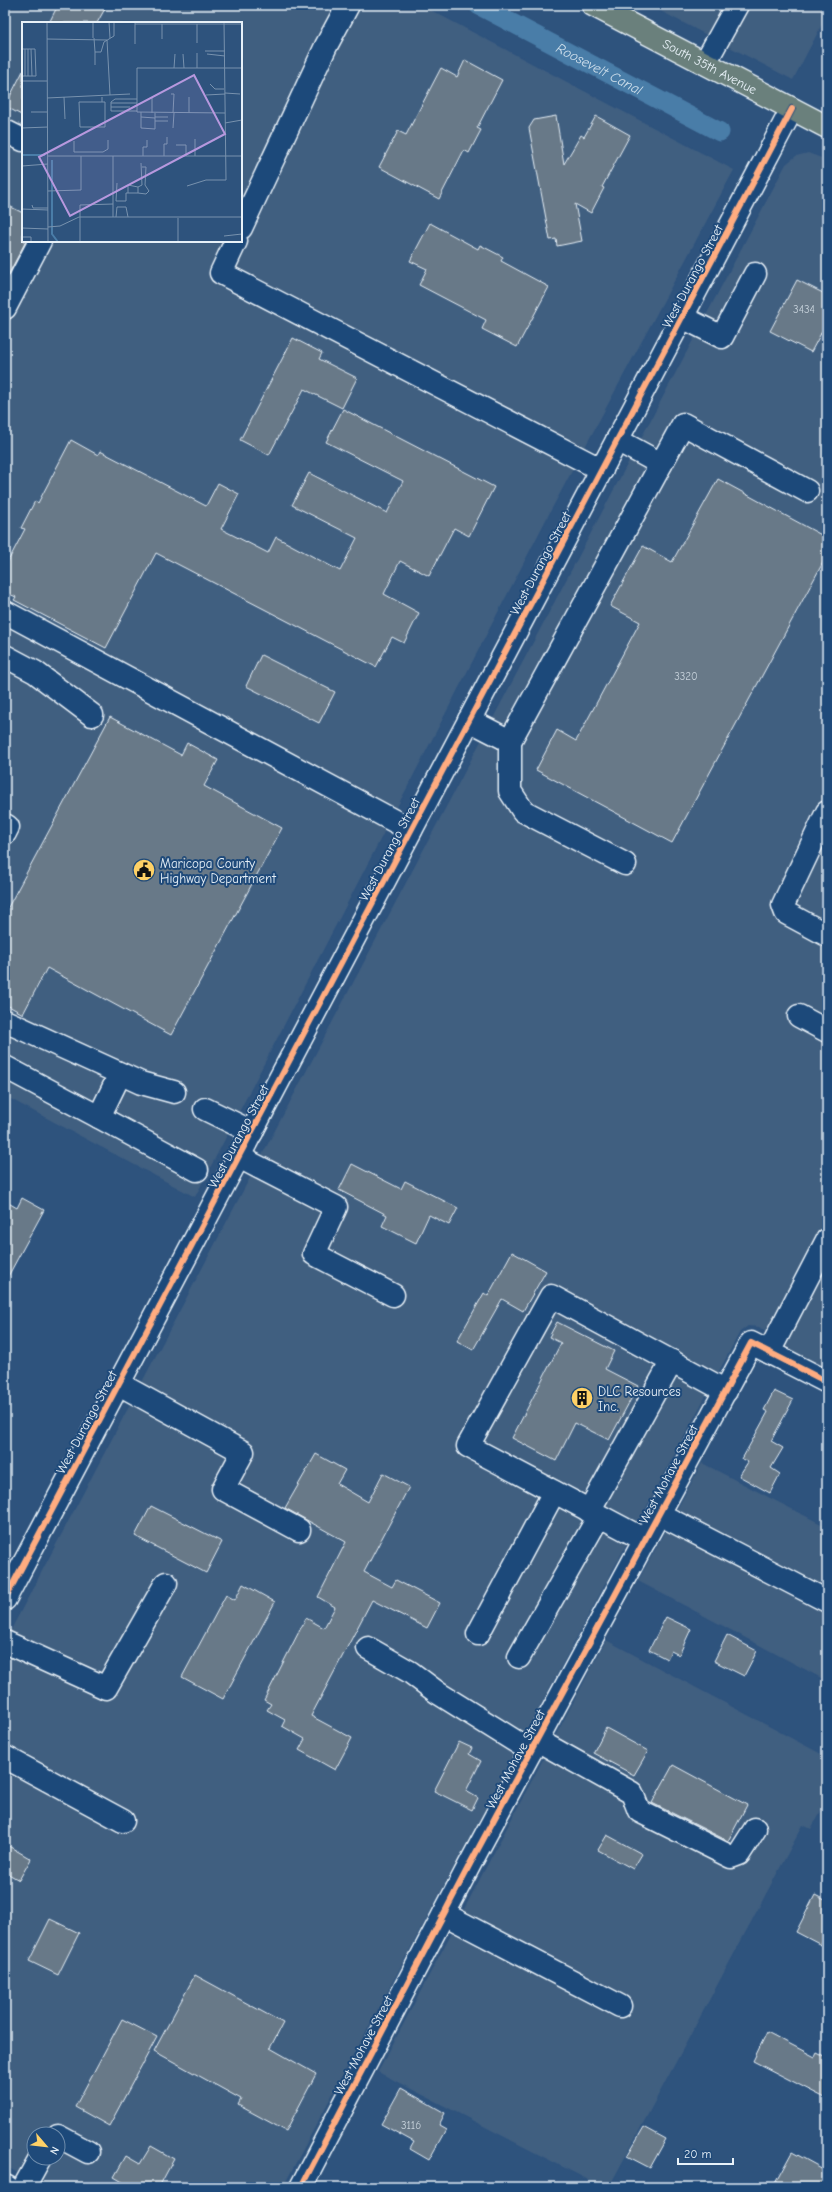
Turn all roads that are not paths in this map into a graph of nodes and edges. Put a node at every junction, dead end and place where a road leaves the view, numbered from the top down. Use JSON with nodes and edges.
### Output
{"nodes":[{"id":1,"x":348,"y":5,"type":"edge"},
{"id":2,"x":593,"y":5,"type":"edge"},
{"id":3,"x":736,"y":5,"type":"edge"},
{"id":4,"x":705,"y":63,"type":"junction"},
{"id":5,"x":792,"y":109,"type":"junction"},
{"id":6,"x":827,"y":128,"type":"edge"},
{"id":7,"x":5,"y":131,"type":"edge"},
{"id":8,"x":22,"y":140,"type":"edge"},
{"id":9,"x":242,"y":226,"type":"edge"},
{"id":10,"x":39,"y":242,"type":"edge"},
{"id":11,"x":236,"y":242,"type":"edge"},
{"id":12,"x":755,"y":274,"type":"dead end"},
{"id":13,"x":5,"y":308,"type":"edge"},
{"id":14,"x":682,"y":317,"type":"junction"},
{"id":15,"x":618,"y":440,"type":"junction"},
{"id":16,"x":661,"y":464,"type":"junction"},
{"id":17,"x":602,"y":470,"type":"junction"},
{"id":18,"x":807,"y":491,"type":"dead end"},
{"id":19,"x":5,"y":612,"type":"edge"},
{"id":20,"x":5,"y":656,"type":"edge"},
{"id":21,"x":92,"y":714,"type":"dead end"},
{"id":22,"x":469,"y":720,"type":"junction"},
{"id":23,"x":510,"y":741,"type":"junction"},
{"id":24,"x":827,"y":812,"type":"edge"},
{"id":25,"x":5,"y":825,"type":"edge"},
{"id":26,"x":411,"y":830,"type":"junction"},
{"id":27,"x":5,"y":833,"type":"edge"},
{"id":28,"x":625,"y":864,"type":"dead end"},
{"id":29,"x":827,"y":935,"type":"edge"},
{"id":30,"x":799,"y":1016,"type":"dead end"},
{"id":31,"x":5,"y":1020,"type":"edge"},
{"id":32,"x":827,"y":1031,"type":"edge"},
{"id":33,"x":5,"y":1067,"type":"edge"},
{"id":34,"x":120,"y":1074,"type":"junction"},
{"id":35,"x":174,"y":1092,"type":"dead end"},
{"id":36,"x":205,"y":1109,"type":"dead end"},
{"id":37,"x":99,"y":1117,"type":"junction"},
{"id":38,"x":252,"y":1132,"type":"junction"},
{"id":39,"x":239,"y":1157,"type":"junction"},
{"id":40,"x":197,"y":1170,"type":"dead end"},
{"id":41,"x":827,"y":1240,"type":"edge"},
{"id":42,"x":393,"y":1295,"type":"dead end"},
{"id":43,"x":760,"y":1348,"type":"junction"},
{"id":44,"x":672,"y":1361,"type":"junction"},
{"id":45,"x":827,"y":1382,"type":"edge"},
{"id":46,"x":119,"y":1384,"type":"junction"},
{"id":47,"x":726,"y":1390,"type":"junction"},
{"id":48,"x":554,"y":1492,"type":"junction"},
{"id":49,"x":594,"y":1513,"type":"junction"},
{"id":50,"x":659,"y":1514,"type":"junction"},
{"id":51,"x":299,"y":1530,"type":"dead end"},
{"id":52,"x":645,"y":1540,"type":"junction"},
{"id":53,"x":166,"y":1583,"type":"dead end"},
{"id":54,"x":5,"y":1599,"type":"edge"},
{"id":55,"x":827,"y":1601,"type":"edge"},
{"id":56,"x":478,"y":1634,"type":"dead end"},
{"id":57,"x":5,"y":1642,"type":"edge"},
{"id":58,"x":368,"y":1648,"type":"dead end"},
{"id":59,"x":519,"y":1657,"type":"dead end"},
{"id":60,"x":534,"y":1746,"type":"junction"},
{"id":61,"x":5,"y":1757,"type":"edge"},
{"id":62,"x":123,"y":1821,"type":"dead end"},
{"id":63,"x":755,"y":1829,"type":"dead end"},
{"id":64,"x":444,"y":1914,"type":"junction"},
{"id":65,"x":620,"y":2006,"type":"dead end"},
{"id":66,"x":66,"y":2140,"type":"edge"},
{"id":67,"x":88,"y":2152,"type":"dead end"},
{"id":68,"x":36,"y":2166,"type":"edge"},
{"id":69,"x":24,"y":2187,"type":"edge"},
{"id":70,"x":301,"y":2187,"type":"edge"}],
"edges":[{"from":1,"to":9,"type":"street"},
{"from":2,"to":4,"type":"main road","name":"South 35th Avenue"},
{"from":3,"to":4,"type":"street"},
{"from":4,"to":5,"type":"main road","name":"South 35th Avenue"},
{"from":5,"to":6,"type":"main road","name":"South 35th Avenue"},
{"from":5,"to":14,"type":"street","name":"West Durango Street"},
{"from":7,"to":8,"type":"street"},
{"from":10,"to":13,"type":"street"},
{"from":11,"to":17,"type":"street"},
{"from":12,"to":14,"type":"street"},
{"from":14,"to":15,"type":"street","name":"West Durango Street"},
{"from":15,"to":16,"type":"street"},
{"from":15,"to":17,"type":"street","name":"West Durango Street"},
{"from":16,"to":18,"type":"street"},
{"from":16,"to":23,"type":"street"},
{"from":17,"to":22,"type":"street","name":"West Durango Street"},
{"from":19,"to":26,"type":"street"},
{"from":20,"to":21,"type":"street"},
{"from":22,"to":23,"type":"street"},
{"from":22,"to":26,"type":"street","name":"West Durango Street"},
{"from":23,"to":28,"type":"street"},
{"from":24,"to":29,"type":"street"},
{"from":25,"to":27,"type":"street"},
{"from":26,"to":38,"type":"street","name":"West Durango Street"},
{"from":30,"to":32,"type":"street"},
{"from":31,"to":34,"type":"street"},
{"from":33,"to":37,"type":"street"},
{"from":34,"to":35,"type":"street"},
{"from":34,"to":37,"type":"street"},
{"from":36,"to":38,"type":"street"},
{"from":37,"to":40,"type":"street"},
{"from":38,"to":39,"type":"street","name":"West Durango Street"},
{"from":39,"to":42,"type":"street"},
{"from":39,"to":46,"type":"street","name":"West Durango Street"},
{"from":41,"to":43,"type":"street","name":"West Mohave Street"},
{"from":43,"to":45,"type":"street"},
{"from":43,"to":47,"type":"street","name":"West Mohave Street"},
{"from":44,"to":47,"type":"street"},
{"from":44,"to":48,"type":"street"},
{"from":44,"to":49,"type":"street"},
{"from":46,"to":51,"type":"street"},
{"from":46,"to":54,"type":"street","name":"West Durango Street"},
{"from":47,"to":50,"type":"street","name":"West Mohave Street"},
{"from":48,"to":49,"type":"street"},
{"from":48,"to":56,"type":"street"},
{"from":49,"to":52,"type":"street"},
{"from":49,"to":59,"type":"street"},
{"from":50,"to":52,"type":"street","name":"West Mohave Street"},
{"from":50,"to":55,"type":"street"},
{"from":52,"to":60,"type":"street","name":"West Mohave Street"},
{"from":53,"to":57,"type":"street"},
{"from":58,"to":60,"type":"street"},
{"from":60,"to":63,"type":"street"},
{"from":60,"to":64,"type":"street","name":"West Mohave Street"},
{"from":61,"to":62,"type":"street"},
{"from":64,"to":65,"type":"street"},
{"from":64,"to":70,"type":"street","name":"West Mohave Street"},
{"from":66,"to":67,"type":"street"},
{"from":68,"to":69,"type":"street"}]}
